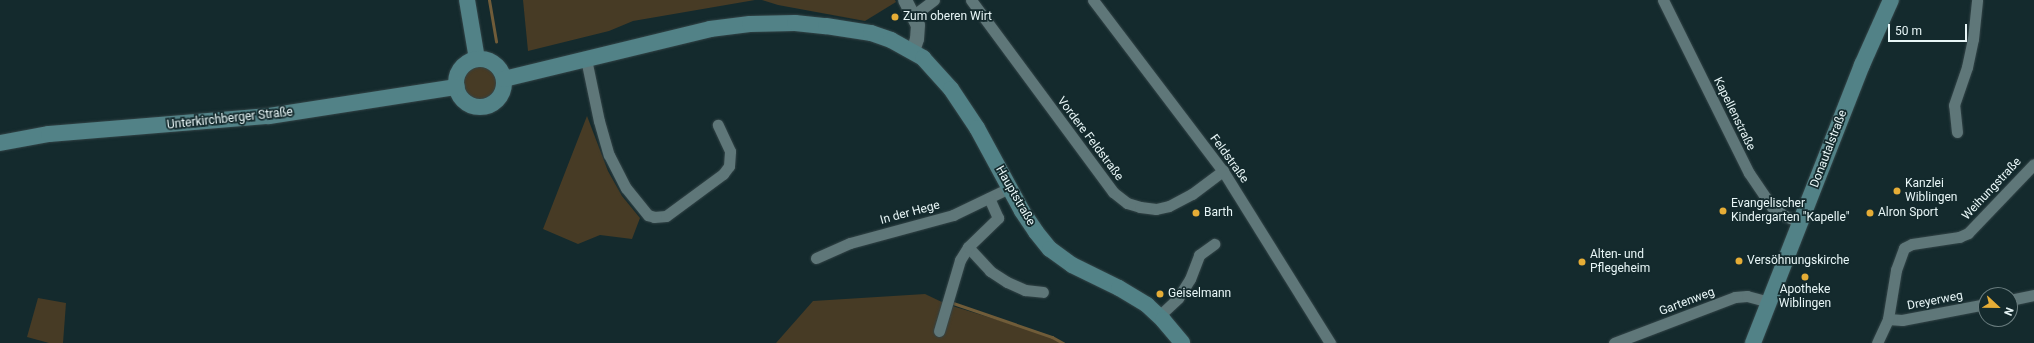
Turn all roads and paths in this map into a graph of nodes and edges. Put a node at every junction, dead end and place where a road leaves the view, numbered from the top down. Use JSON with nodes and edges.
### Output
{"nodes":[{"id":1,"x":468,"y":0,"type":"edge"},
{"id":2,"x":906,"y":0,"type":"edge"},
{"id":3,"x":934,"y":0,"type":"edge"},
{"id":4,"x":971,"y":0,"type":"edge"},
{"id":5,"x":1093,"y":0,"type":"edge"},
{"id":6,"x":1663,"y":0,"type":"edge"},
{"id":7,"x":1891,"y":0,"type":"edge"},
{"id":8,"x":1977,"y":0,"type":"edge"},
{"id":9,"x":914,"y":15,"type":"junction"},
{"id":10,"x":907,"y":48,"type":"junction"},
{"id":11,"x":477,"y":59,"type":"junction"},
{"id":12,"x":586,"y":59,"type":"junction"},
{"id":13,"x":504,"y":79,"type":"junction"},
{"id":14,"x":457,"y":87,"type":"junction"},
{"id":15,"x":718,"y":125,"type":"dead end"},
{"id":16,"x":1957,"y":132,"type":"dead end"},
{"id":17,"x":1,"y":142,"type":"edge"},
{"id":18,"x":2034,"y":164,"type":"edge"},
{"id":19,"x":1223,"y":171,"type":"junction"},
{"id":20,"x":1009,"y":188,"type":"junction"},
{"id":21,"x":989,"y":198,"type":"junction"},
{"id":22,"x":1801,"y":222,"type":"junction"},
{"id":23,"x":1214,"y":244,"type":"dead end"},
{"id":24,"x":968,"y":247,"type":"junction"},
{"id":25,"x":816,"y":258,"type":"dead end"},
{"id":26,"x":1043,"y":292,"type":"dead end"},
{"id":27,"x":2034,"y":295,"type":"edge"},
{"id":28,"x":2018,"y":298,"type":"edge"},
{"id":29,"x":1770,"y":302,"type":"junction"},
{"id":30,"x":1978,"y":306,"type":"edge"},
{"id":31,"x":1159,"y":316,"type":"junction"},
{"id":32,"x":1888,"y":319,"type":"junction"},
{"id":33,"x":939,"y":331,"type":"dead end"},
{"id":34,"x":1879,"y":342,"type":"edge"},
{"id":35,"x":1182,"y":343,"type":"edge"},
{"id":36,"x":1330,"y":343,"type":"edge"},
{"id":37,"x":1614,"y":343,"type":"edge"},
{"id":38,"x":1753,"y":343,"type":"edge"}],
"edges":[{"from":1,"to":11,"type":"main road"},
{"from":2,"to":9,"type":"street"},
{"from":3,"to":9,"type":"street"},
{"from":4,"to":19,"type":"street","name":"Vordere Feldstraße"},
{"from":5,"to":19,"type":"street","name":"Feldstraße"},
{"from":6,"to":22,"type":"street","name":"Kapellenstraße"},
{"from":7,"to":22,"type":"main road","name":"Donautalstraße"},
{"from":8,"to":16,"type":"street"},
{"from":9,"to":10,"type":"street"},
{"from":10,"to":12,"type":"main road"},
{"from":10,"to":20,"type":"main road","name":"Hauptstraße"},
{"from":11,"to":13,"type":"main road"},
{"from":11,"to":14,"type":"main road"},
{"from":12,"to":13,"type":"main road"},
{"from":12,"to":15,"type":"street"},
{"from":13,"to":14,"type":"main road"},
{"from":14,"to":17,"type":"main road","name":"Unterkirchberger Straße"},
{"from":18,"to":32,"type":"street","name":"Weihungstraße"},
{"from":19,"to":36,"type":"street","name":"Feldstraße"},
{"from":20,"to":21,"type":"street","name":"In der Hege"},
{"from":20,"to":31,"type":"main road","name":"Hauptstraße"},
{"from":21,"to":24,"type":"street"},
{"from":21,"to":25,"type":"street","name":"In der Hege"},
{"from":22,"to":29,"type":"main road","name":"Donautalstraße"},
{"from":23,"to":31,"type":"street"},
{"from":24,"to":26,"type":"street"},
{"from":24,"to":33,"type":"street"},
{"from":27,"to":28,"type":"street"},
{"from":29,"to":37,"type":"street","name":"Gartenweg"},
{"from":29,"to":38,"type":"main road","name":"Donautalstraße"},
{"from":30,"to":32,"type":"street","name":"Dreyerweg"},
{"from":31,"to":35,"type":"main road","name":"Hauptstraße"},
{"from":32,"to":34,"type":"street","name":"Weihungstraße"}]}
